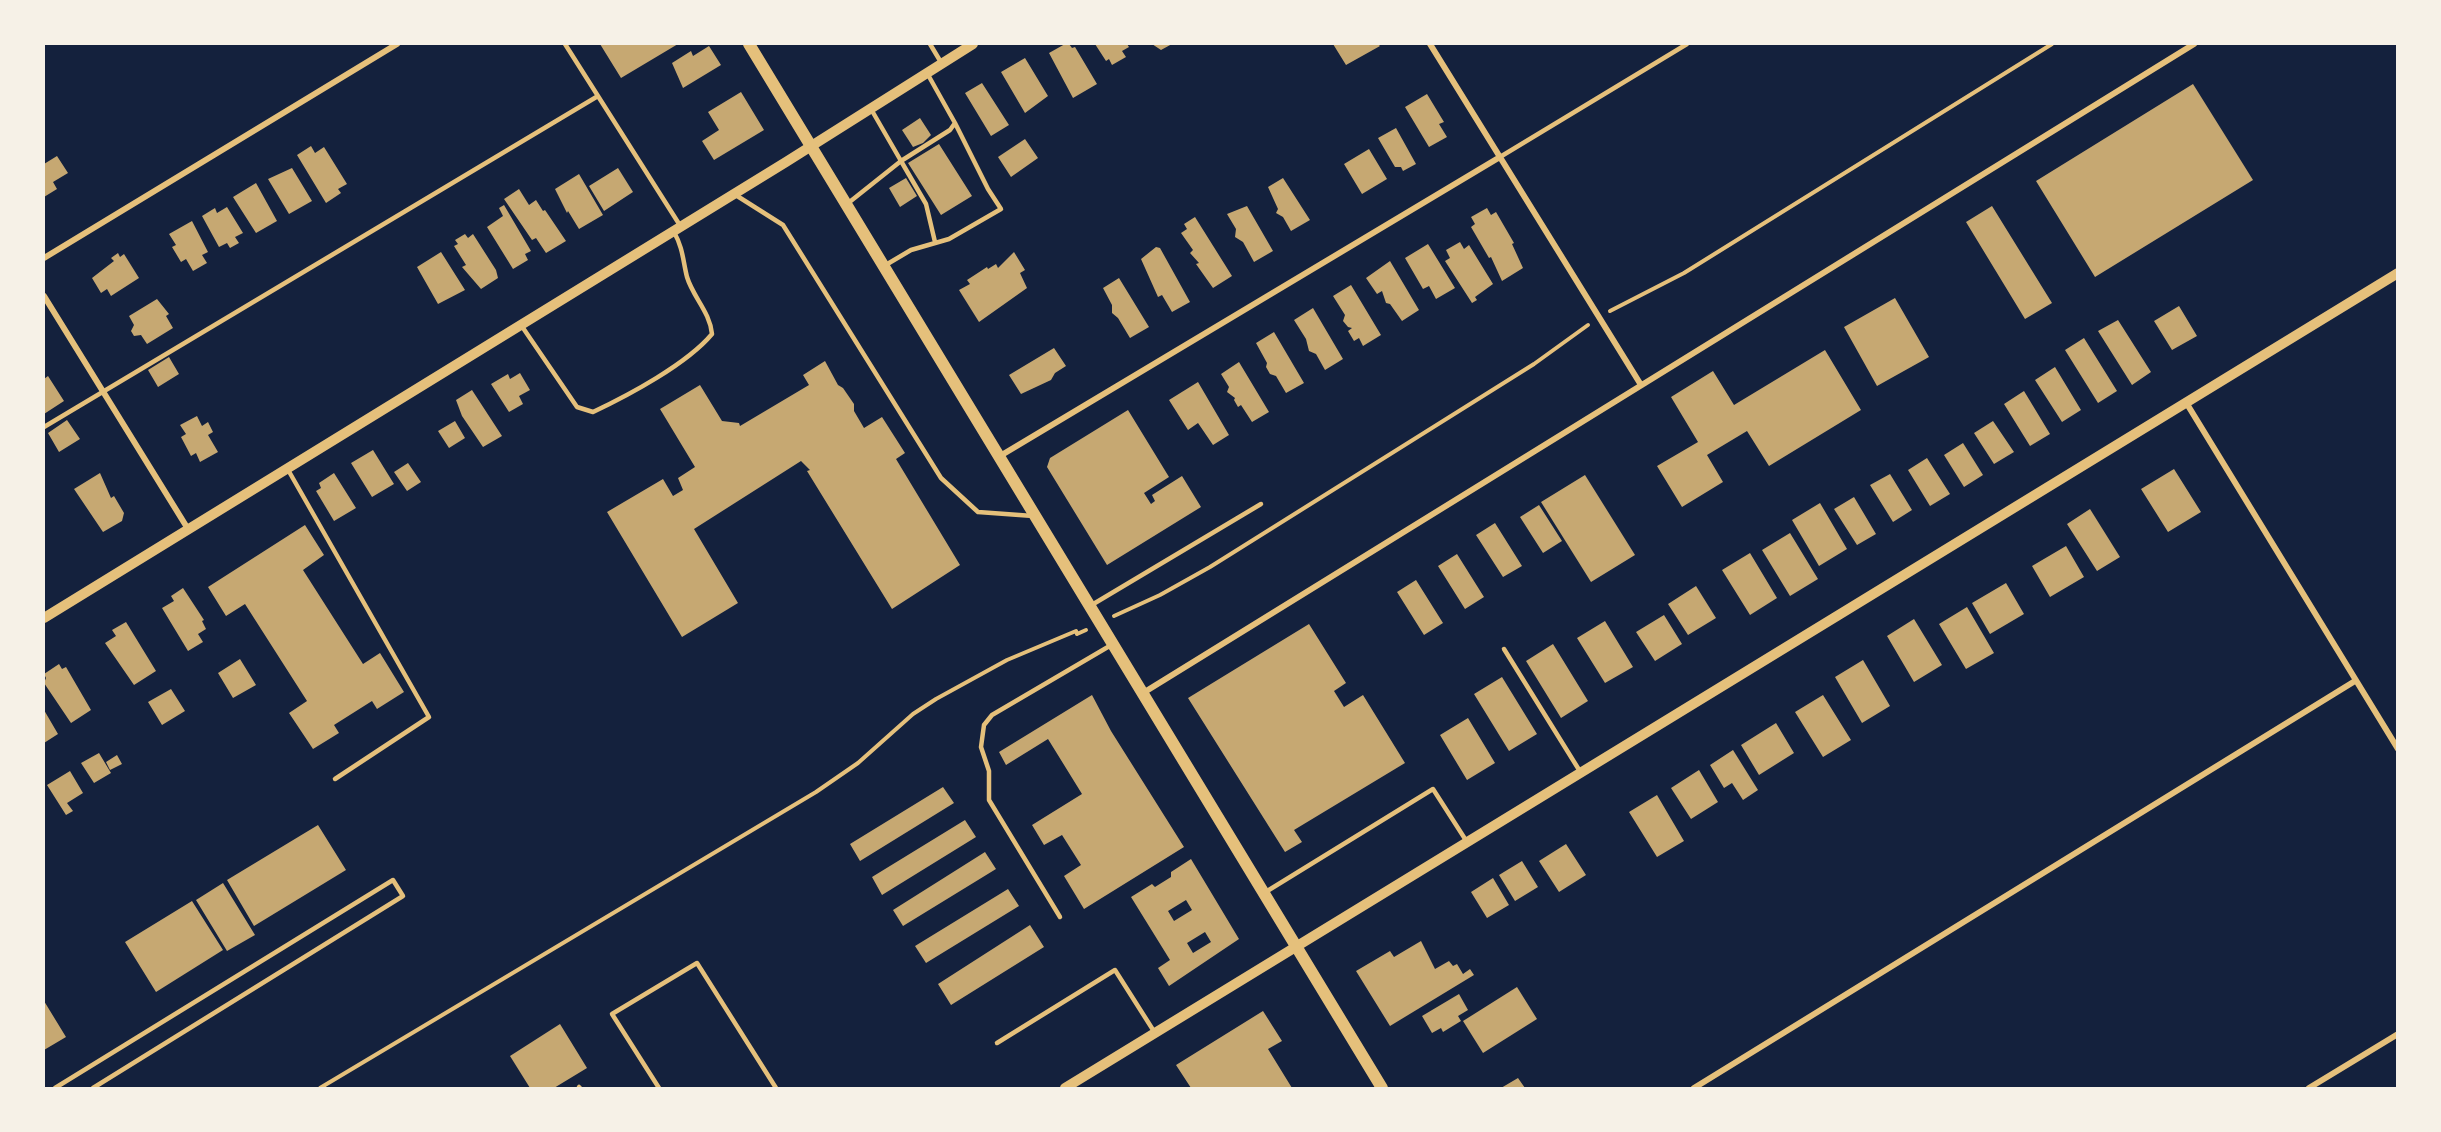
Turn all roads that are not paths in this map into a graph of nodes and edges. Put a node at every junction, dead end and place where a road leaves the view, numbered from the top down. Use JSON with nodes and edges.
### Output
{"nodes":[{"id":1,"x":397,"y":44,"type":"edge"},
{"id":2,"x":565,"y":44,"type":"edge"},
{"id":3,"x":749,"y":44,"type":"edge"},
{"id":4,"x":930,"y":44,"type":"edge"},
{"id":5,"x":973,"y":44,"type":"edge"},
{"id":6,"x":1430,"y":44,"type":"edge"},
{"id":7,"x":1687,"y":44,"type":"edge"},
{"id":8,"x":2194,"y":44,"type":"edge"},
{"id":9,"x":942,"y":64,"type":"junction"},
{"id":10,"x":927,"y":74,"type":"junction"},
{"id":11,"x":598,"y":96,"type":"junction"},
{"id":12,"x":871,"y":109,"type":"junction"},
{"id":13,"x":955,"y":123,"type":"junction"},
{"id":14,"x":812,"y":146,"type":"junction"},
{"id":15,"x":1500,"y":157,"type":"junction"},
{"id":16,"x":901,"y":161,"type":"junction"},
{"id":17,"x":734,"y":194,"type":"junction"},
{"id":18,"x":847,"y":204,"type":"junction"},
{"id":19,"x":677,"y":229,"type":"junction"},
{"id":20,"x":935,"y":242,"type":"junction"},
{"id":21,"x":44,"y":258,"type":"edge"},
{"id":22,"x":884,"y":266,"type":"junction"},
{"id":23,"x":2397,"y":273,"type":"edge"},
{"id":24,"x":44,"y":296,"type":"edge"},
{"id":25,"x":521,"y":325,"type":"junction"},
{"id":26,"x":1641,"y":385,"type":"junction"},
{"id":27,"x":103,"y":391,"type":"junction"},
{"id":28,"x":2187,"y":404,"type":"junction"},
{"id":29,"x":44,"y":427,"type":"edge"},
{"id":30,"x":1000,"y":456,"type":"junction"},
{"id":31,"x":287,"y":468,"type":"junction"},
{"id":32,"x":1261,"y":504,"type":"dead end"},
{"id":33,"x":1036,"y":517,"type":"junction"},
{"id":34,"x":188,"y":529,"type":"junction"},
{"id":35,"x":1090,"y":606,"type":"junction"},
{"id":36,"x":44,"y":618,"type":"edge"},
{"id":37,"x":1113,"y":644,"type":"junction"},
{"id":38,"x":1504,"y":650,"type":"dead end"},
{"id":39,"x":2355,"y":681,"type":"junction"},
{"id":40,"x":1142,"y":693,"type":"junction"},
{"id":41,"x":2397,"y":749,"type":"edge"},
{"id":42,"x":1581,"y":773,"type":"junction"},
{"id":43,"x":335,"y":779,"type":"dead end"},
{"id":44,"x":1467,"y":843,"type":"junction"},
{"id":45,"x":1264,"y":893,"type":"junction"},
{"id":46,"x":1060,"y":917,"type":"dead end"},
{"id":47,"x":1296,"y":946,"type":"junction"},
{"id":48,"x":1155,"y":1033,"type":"junction"},
{"id":49,"x":2397,"y":1034,"type":"edge"},
{"id":50,"x":998,"y":1043,"type":"dead end"},
{"id":51,"x":55,"y":1089,"type":"edge"},
{"id":52,"x":93,"y":1089,"type":"edge"},
{"id":53,"x":659,"y":1089,"type":"edge"},
{"id":54,"x":776,"y":1089,"type":"edge"},
{"id":55,"x":1065,"y":1089,"type":"edge"},
{"id":56,"x":1382,"y":1089,"type":"edge"},
{"id":57,"x":1694,"y":1089,"type":"edge"},
{"id":58,"x":2309,"y":1089,"type":"edge"}],
"edges":[{"from":1,"to":21,"type":"street"},
{"from":2,"to":11,"type":"lane"},
{"from":3,"to":14,"type":"main road"},
{"from":4,"to":9,"type":"lane"},
{"from":5,"to":9,"type":"street"},
{"from":6,"to":15,"type":"street"},
{"from":7,"to":15,"type":"lane"},
{"from":8,"to":26,"type":"street"},
{"from":9,"to":10,"type":"street"},
{"from":10,"to":12,"type":"street"},
{"from":10,"to":13,"type":"lane"},
{"from":11,"to":19,"type":"lane"},
{"from":11,"to":27,"type":"lane"},
{"from":12,"to":14,"type":"street"},
{"from":12,"to":16,"type":"lane"},
{"from":13,"to":16,"type":"lane"},
{"from":13,"to":20,"type":"lane"},
{"from":14,"to":17,"type":"street"},
{"from":14,"to":18,"type":"main road"},
{"from":15,"to":26,"type":"street"},
{"from":15,"to":30,"type":"street"},
{"from":16,"to":18,"type":"lane"},
{"from":16,"to":20,"type":"lane"},
{"from":17,"to":19,"type":"street"},
{"from":17,"to":33,"type":"lane"},
{"from":18,"to":22,"type":"main road"},
{"from":19,"to":25,"type":"street"},
{"from":19,"to":25,"type":"lane"},
{"from":20,"to":22,"type":"lane"},
{"from":22,"to":30,"type":"main road"},
{"from":23,"to":28,"type":"street"},
{"from":24,"to":27,"type":"street"},
{"from":25,"to":31,"type":"street"},
{"from":26,"to":40,"type":"street"},
{"from":27,"to":29,"type":"lane"},
{"from":27,"to":34,"type":"street"},
{"from":28,"to":39,"type":"street"},
{"from":28,"to":42,"type":"street"},
{"from":30,"to":33,"type":"main road"},
{"from":31,"to":34,"type":"street"},
{"from":31,"to":43,"type":"lane"},
{"from":32,"to":35,"type":"lane"},
{"from":33,"to":35,"type":"main road"},
{"from":34,"to":36,"type":"street"},
{"from":35,"to":37,"type":"main road"},
{"from":37,"to":40,"type":"main road"},
{"from":37,"to":46,"type":"lane"},
{"from":38,"to":42,"type":"lane"},
{"from":39,"to":41,"type":"street"},
{"from":39,"to":57,"type":"street"},
{"from":40,"to":45,"type":"main road"},
{"from":42,"to":44,"type":"street"},
{"from":44,"to":45,"type":"lane"},
{"from":44,"to":47,"type":"street"},
{"from":45,"to":47,"type":"main road"},
{"from":47,"to":48,"type":"street"},
{"from":47,"to":56,"type":"main road"},
{"from":48,"to":50,"type":"lane"},
{"from":48,"to":55,"type":"street"},
{"from":49,"to":58,"type":"street"},
{"from":51,"to":52,"type":"lane"},
{"from":53,"to":54,"type":"lane"}]}
